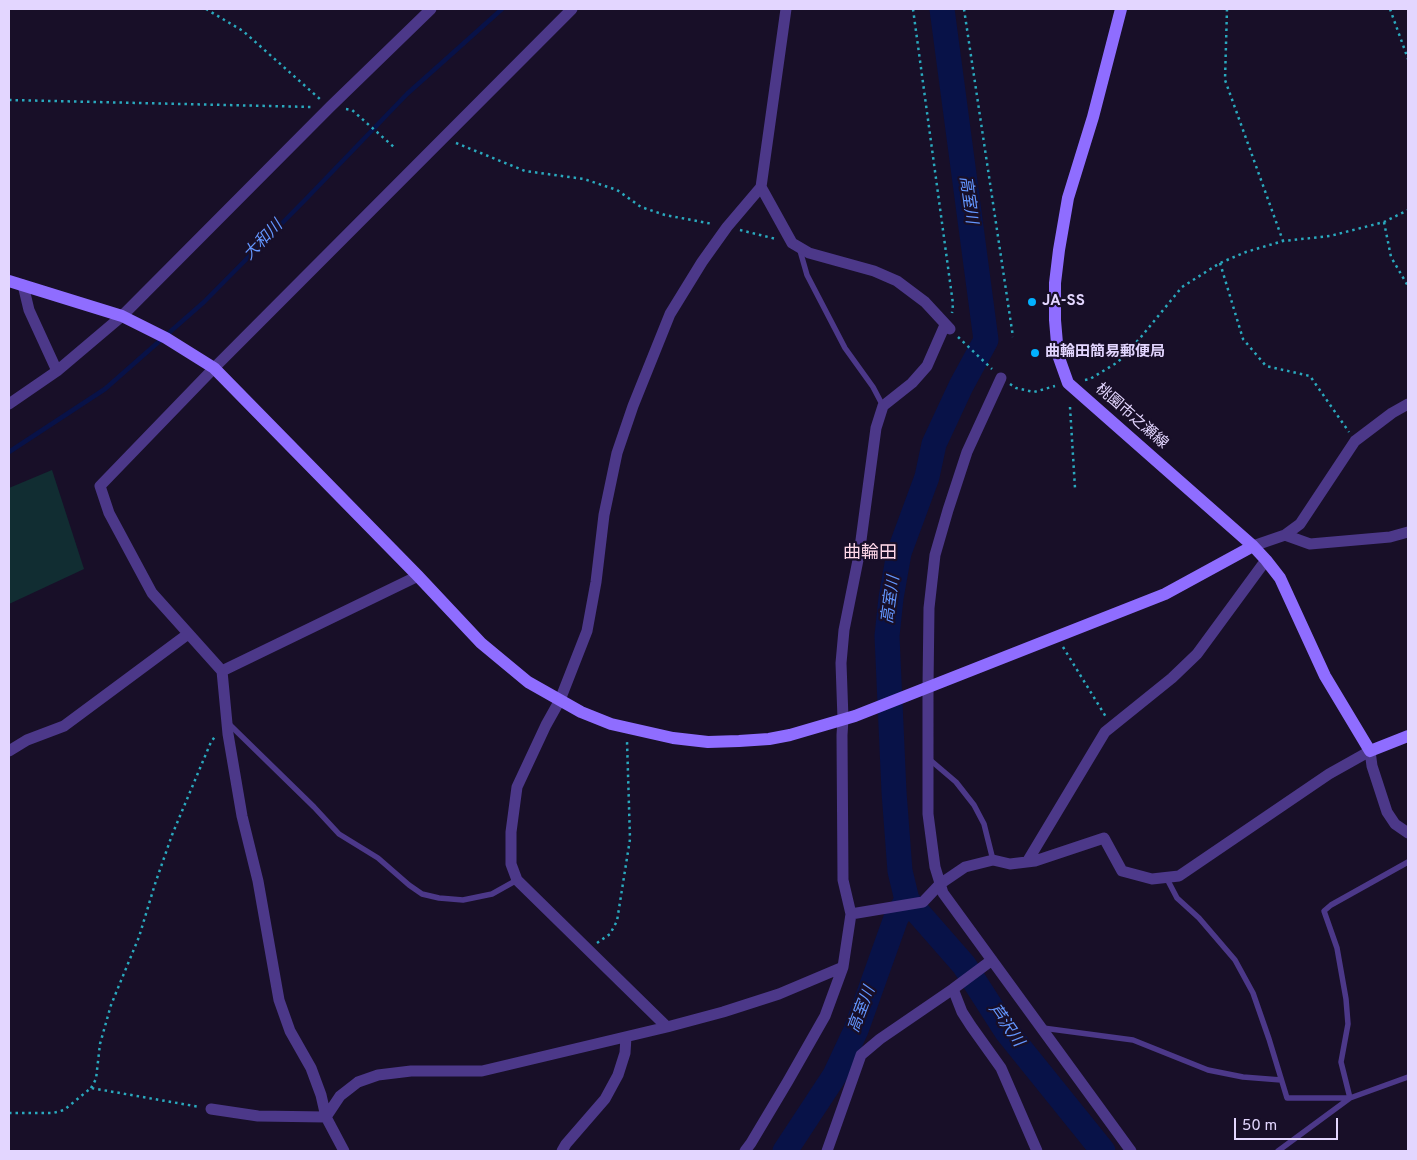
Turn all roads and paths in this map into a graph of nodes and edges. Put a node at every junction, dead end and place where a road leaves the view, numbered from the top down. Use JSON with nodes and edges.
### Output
{"nodes":[{"id":1,"x":206,"y":9,"type":"edge"},
{"id":2,"x":431,"y":9,"type":"edge"},
{"id":3,"x":572,"y":9,"type":"edge"},
{"id":4,"x":786,"y":9,"type":"edge"},
{"id":5,"x":913,"y":9,"type":"edge"},
{"id":6,"x":964,"y":9,"type":"edge"},
{"id":7,"x":1121,"y":9,"type":"edge"},
{"id":8,"x":1227,"y":9,"type":"edge"},
{"id":9,"x":1390,"y":9,"type":"edge"},
{"id":10,"x":1408,"y":58,"type":"edge"},
{"id":11,"x":9,"y":100,"type":"edge"},
{"id":12,"x":330,"y":107,"type":"junction"},
{"id":13,"x":352,"y":110,"type":"dead end"},
{"id":14,"x":443,"y":138,"type":"junction"},
{"id":15,"x":395,"y":148,"type":"dead end"},
{"id":16,"x":761,"y":187,"type":"junction"},
{"id":17,"x":1408,"y":210,"type":"edge"},
{"id":18,"x":1384,"y":222,"type":"junction"},
{"id":19,"x":727,"y":227,"type":"junction"},
{"id":20,"x":1283,"y":241,"type":"junction"},
{"id":21,"x":795,"y":245,"type":"junction"},
{"id":22,"x":1220,"y":263,"type":"junction"},
{"id":23,"x":9,"y":281,"type":"edge"},
{"id":24,"x":23,"y":285,"type":"junction"},
{"id":25,"x":1408,"y":286,"type":"edge"},
{"id":26,"x":126,"y":318,"type":"junction"},
{"id":27,"x":949,"y":329,"type":"junction"},
{"id":28,"x":1013,"y":337,"type":"dead end"},
{"id":29,"x":209,"y":365,"type":"junction"},
{"id":30,"x":57,"y":371,"type":"junction"},
{"id":31,"x":1001,"y":377,"type":"junction"},
{"id":32,"x":1068,"y":383,"type":"junction"},
{"id":33,"x":9,"y":404,"type":"edge"},
{"id":34,"x":1408,"y":404,"type":"edge"},
{"id":35,"x":882,"y":406,"type":"junction"},
{"id":36,"x":1070,"y":407,"type":"dead end"},
{"id":37,"x":1355,"y":441,"type":"junction"},
{"id":38,"x":1074,"y":488,"type":"dead end"},
{"id":39,"x":1408,"y":532,"type":"edge"},
{"id":40,"x":1285,"y":535,"type":"junction"},
{"id":41,"x":1253,"y":546,"type":"junction"},
{"id":42,"x":1266,"y":560,"type":"junction"},
{"id":43,"x":418,"y":576,"type":"junction"},
{"id":44,"x":188,"y":634,"type":"junction"},
{"id":45,"x":1057,"y":636,"type":"junction"},
{"id":46,"x":222,"y":671,"type":"junction"},
{"id":47,"x":925,"y":688,"type":"junction"},
{"id":48,"x":560,"y":700,"type":"junction"},
{"id":49,"x":849,"y":718,"type":"junction"},
{"id":50,"x":227,"y":722,"type":"junction"},
{"id":51,"x":1112,"y":727,"type":"junction"},
{"id":52,"x":627,"y":728,"type":"junction"},
{"id":53,"x":1408,"y":736,"type":"edge"},
{"id":54,"x":9,"y":751,"type":"edge"},
{"id":55,"x":1370,"y":751,"type":"junction"},
{"id":56,"x":928,"y":759,"type":"junction"},
{"id":57,"x":1408,"y":833,"type":"edge"},
{"id":58,"x":994,"y":860,"type":"junction"},
{"id":59,"x":1027,"y":862,"type":"junction"},
{"id":60,"x":1408,"y":862,"type":"edge"},
{"id":61,"x":1166,"y":877,"type":"junction"},
{"id":62,"x":517,"y":880,"type":"junction"},
{"id":63,"x":940,"y":884,"type":"junction"},
{"id":64,"x":851,"y":914,"type":"junction"},
{"id":65,"x":587,"y":949,"type":"junction"},
{"id":66,"x":989,"y":963,"type":"junction"},
{"id":67,"x":843,"y":967,"type":"junction"},
{"id":68,"x":957,"y":986,"type":"junction"},
{"id":69,"x":667,"y":1027,"type":"junction"},
{"id":70,"x":1041,"y":1028,"type":"junction"},
{"id":71,"x":626,"y":1037,"type":"junction"},
{"id":72,"x":1408,"y":1077,"type":"edge"},
{"id":73,"x":1281,"y":1080,"type":"junction"},
{"id":74,"x":91,"y":1088,"type":"junction"},
{"id":75,"x":1350,"y":1098,"type":"junction"},
{"id":76,"x":211,"y":1109,"type":"joint"},
{"id":77,"x":9,"y":1113,"type":"edge"},
{"id":78,"x":326,"y":1116,"type":"junction"},
{"id":79,"x":344,"y":1151,"type":"edge"},
{"id":80,"x":562,"y":1151,"type":"edge"},
{"id":81,"x":745,"y":1151,"type":"edge"},
{"id":82,"x":827,"y":1151,"type":"edge"},
{"id":83,"x":1037,"y":1151,"type":"edge"},
{"id":84,"x":1131,"y":1151,"type":"edge"},
{"id":85,"x":1278,"y":1151,"type":"edge"}],
"edges":[{"from":1,"to":12,"type":"path"},
{"from":2,"to":12,"type":"street"},
{"from":3,"to":14,"type":"street"},
{"from":4,"to":16,"type":"street"},
{"from":5,"to":27,"type":"path"},
{"from":6,"to":28,"type":"path"},
{"from":7,"to":32,"type":"street","name":"桃園市之瀬線"},
{"from":8,"to":20,"type":"path"},
{"from":9,"to":10,"type":"path"},
{"from":11,"to":12,"type":"path"},
{"from":12,"to":26,"type":"street"},
{"from":13,"to":15,"type":"path"},
{"from":14,"to":19,"type":"path"},
{"from":14,"to":29,"type":"street"},
{"from":16,"to":19,"type":"street"},
{"from":16,"to":21,"type":"street"},
{"from":17,"to":18,"type":"path"},
{"from":18,"to":20,"type":"path"},
{"from":18,"to":25,"type":"path"},
{"from":19,"to":21,"type":"path"},
{"from":19,"to":48,"type":"street"},
{"from":20,"to":22,"type":"path"},
{"from":21,"to":27,"type":"street"},
{"from":21,"to":35,"type":"lane"},
{"from":22,"to":32,"type":"path"},
{"from":22,"to":37,"type":"path"},
{"from":23,"to":24,"type":"street"},
{"from":24,"to":26,"type":"street"},
{"from":24,"to":30,"type":"street"},
{"from":26,"to":29,"type":"street"},
{"from":26,"to":30,"type":"street"},
{"from":27,"to":31,"type":"path"},
{"from":27,"to":35,"type":"street"},
{"from":29,"to":43,"type":"street"},
{"from":29,"to":44,"type":"street"},
{"from":30,"to":33,"type":"street"},
{"from":31,"to":32,"type":"path"},
{"from":31,"to":47,"type":"street"},
{"from":32,"to":41,"type":"street","name":"桃園市之瀬線"},
{"from":34,"to":37,"type":"street"},
{"from":35,"to":49,"type":"street"},
{"from":36,"to":38,"type":"path"},
{"from":37,"to":40,"type":"street"},
{"from":39,"to":40,"type":"street"},
{"from":40,"to":41,"type":"street"},
{"from":41,"to":42,"type":"street","name":"桃園市之瀬線"},
{"from":41,"to":45,"type":"street"},
{"from":42,"to":51,"type":"street"},
{"from":42,"to":55,"type":"street","name":"桃園市之瀬線"},
{"from":43,"to":46,"type":"street"},
{"from":43,"to":48,"type":"street"},
{"from":44,"to":46,"type":"street"},
{"from":44,"to":54,"type":"street"},
{"from":45,"to":47,"type":"street"},
{"from":45,"to":51,"type":"path"},
{"from":46,"to":50,"type":"street"},
{"from":47,"to":49,"type":"street"},
{"from":47,"to":56,"type":"street"},
{"from":48,"to":52,"type":"street"},
{"from":48,"to":62,"type":"street"},
{"from":49,"to":52,"type":"street"},
{"from":49,"to":64,"type":"street"},
{"from":50,"to":62,"type":"lane"},
{"from":50,"to":74,"type":"path"},
{"from":50,"to":78,"type":"street"},
{"from":51,"to":59,"type":"street"},
{"from":52,"to":65,"type":"path"},
{"from":53,"to":55,"type":"street"},
{"from":55,"to":57,"type":"street"},
{"from":55,"to":61,"type":"street"},
{"from":56,"to":58,"type":"lane"},
{"from":56,"to":63,"type":"street"},
{"from":58,"to":59,"type":"street"},
{"from":58,"to":63,"type":"street"},
{"from":59,"to":61,"type":"street"},
{"from":60,"to":75,"type":"lane"},
{"from":61,"to":73,"type":"lane"},
{"from":62,"to":65,"type":"street"},
{"from":63,"to":64,"type":"street"},
{"from":63,"to":66,"type":"street"},
{"from":64,"to":67,"type":"street"},
{"from":65,"to":69,"type":"street"},
{"from":66,"to":68,"type":"street"},
{"from":66,"to":70,"type":"street"},
{"from":67,"to":69,"type":"street"},
{"from":67,"to":81,"type":"street"},
{"from":68,"to":82,"type":"street"},
{"from":68,"to":83,"type":"street"},
{"from":69,"to":71,"type":"street"},
{"from":70,"to":73,"type":"lane"},
{"from":70,"to":84,"type":"street"},
{"from":71,"to":78,"type":"street"},
{"from":71,"to":80,"type":"street"},
{"from":72,"to":75,"type":"lane"},
{"from":73,"to":75,"type":"lane"},
{"from":74,"to":76,"type":"path"},
{"from":74,"to":77,"type":"path"},
{"from":75,"to":85,"type":"lane"},
{"from":76,"to":78,"type":"street"},
{"from":78,"to":79,"type":"street"}]}
